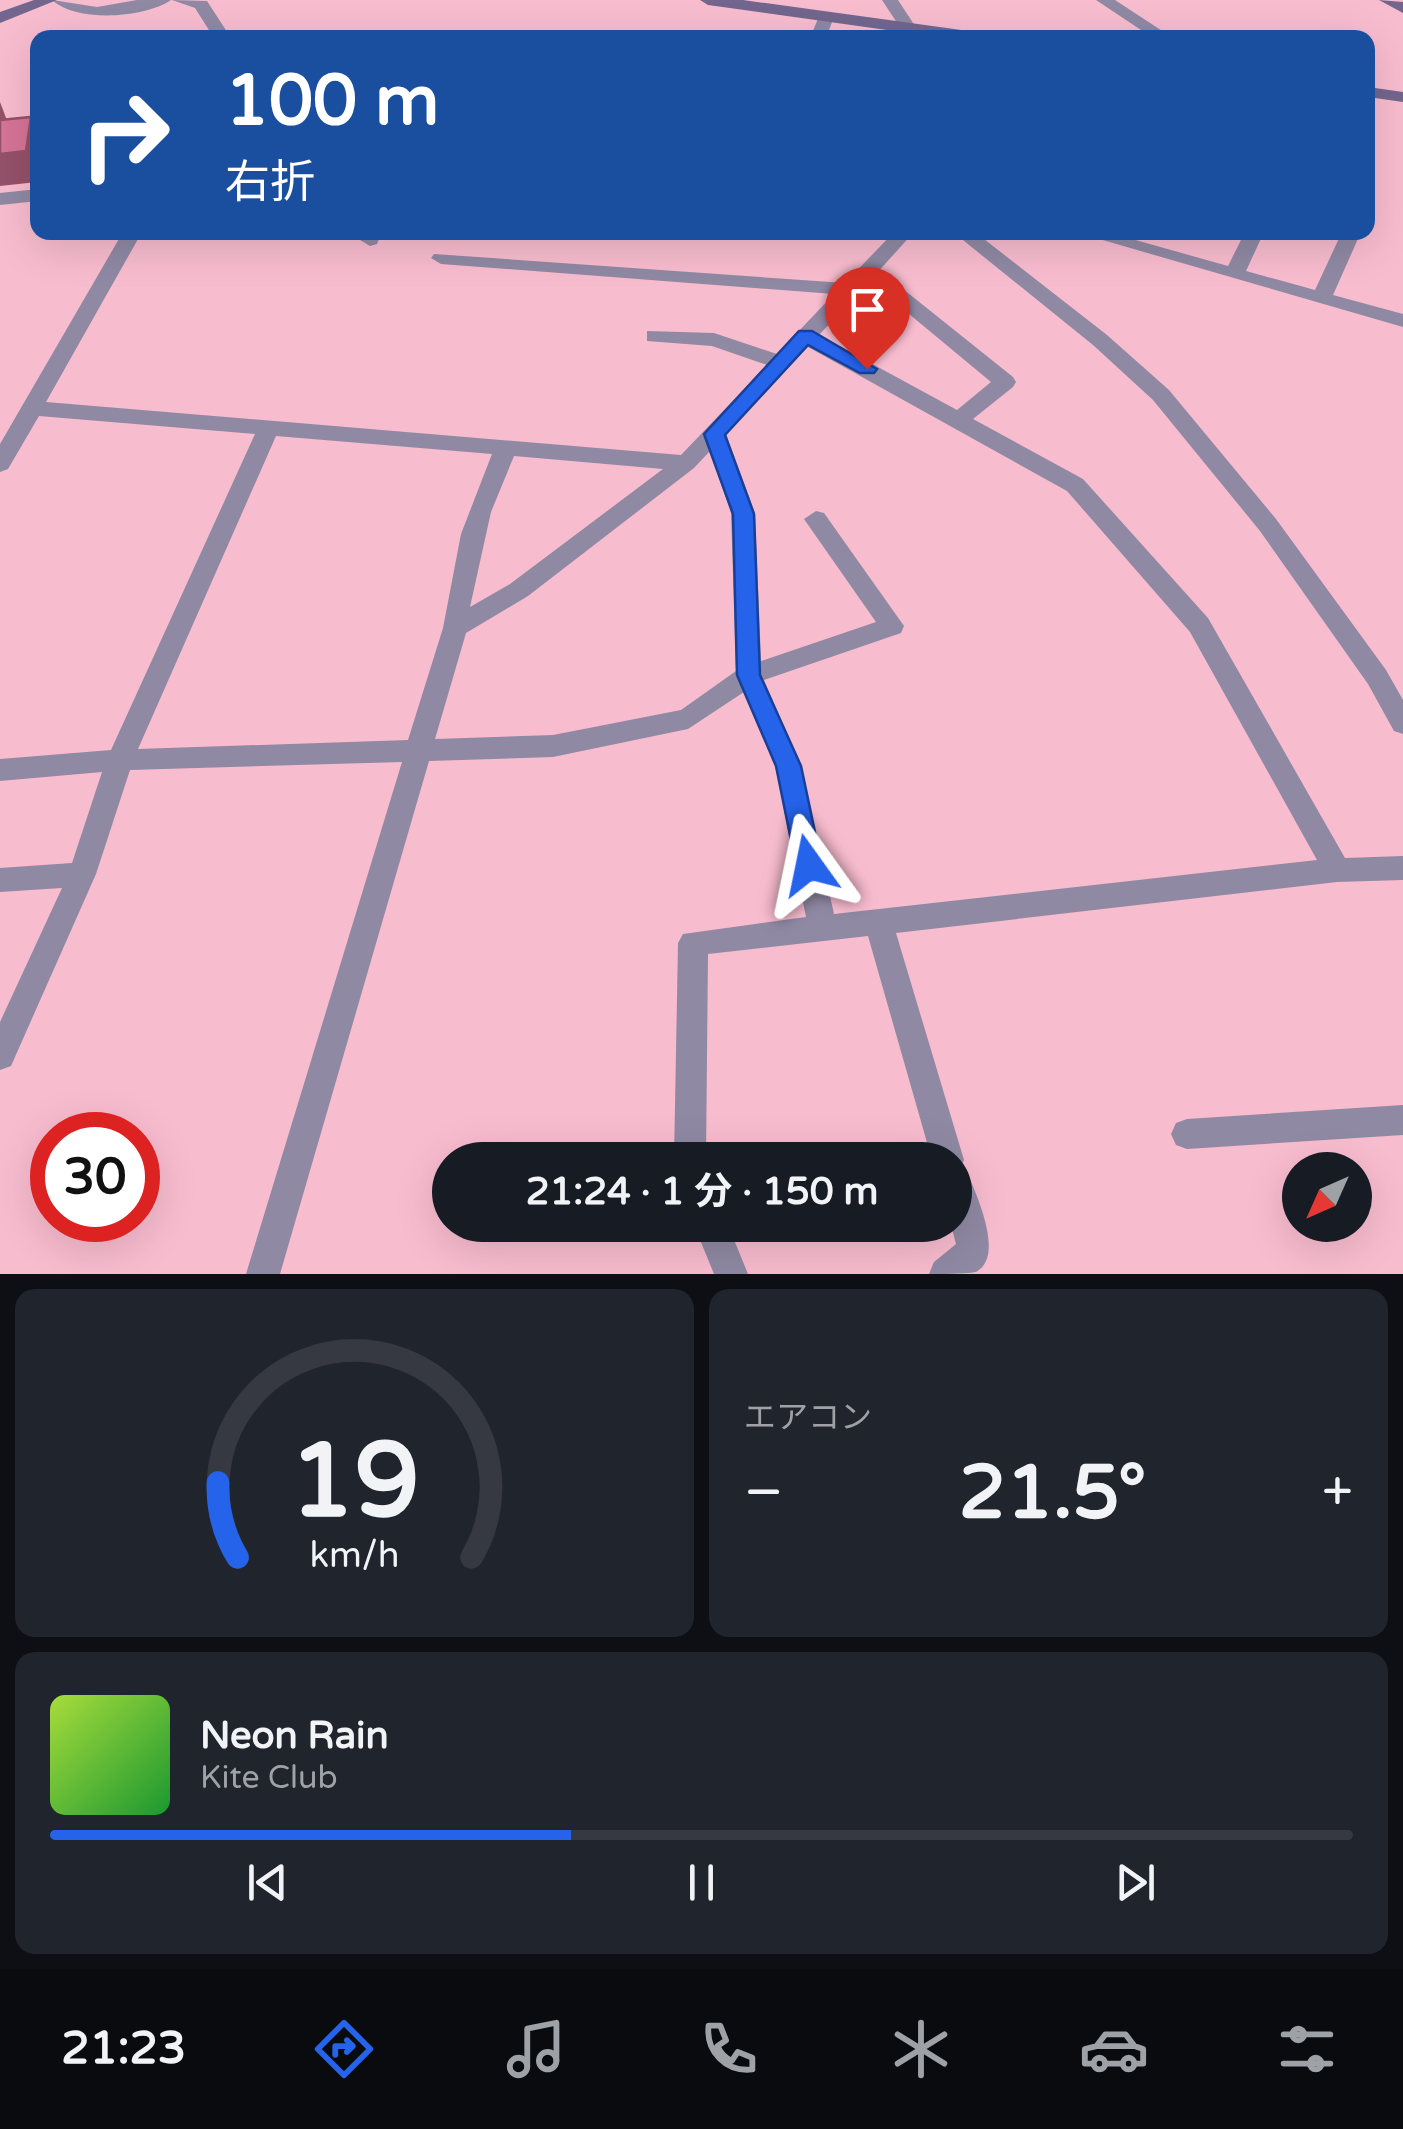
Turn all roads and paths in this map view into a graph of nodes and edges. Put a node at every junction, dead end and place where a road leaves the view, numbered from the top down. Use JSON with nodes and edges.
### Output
{"nodes":[{"id":1,"x":50,"y":0,"type":"edge"},
{"id":2,"x":60,"y":0,"type":"edge"},
{"id":3,"x":162,"y":0,"type":"edge"},
{"id":4,"x":180,"y":0,"type":"edge"},
{"id":5,"x":708,"y":0,"type":"edge"},
{"id":6,"x":1104,"y":0,"type":"edge"},
{"id":7,"x":1387,"y":0,"type":"edge"},
{"id":8,"x":895,"y":1,"type":"edge"},
{"id":9,"x":1403,"y":8,"type":"edge"},
{"id":10,"x":826,"y":17,"type":"junction"},
{"id":11,"x":0,"y":18,"type":"edge"},
{"id":12,"x":909,"y":29,"type":"junction"},
{"id":13,"x":218,"y":30,"type":"edge"},
{"id":14,"x":821,"y":30,"type":"edge"},
{"id":15,"x":917,"y":30,"type":"edge"},
{"id":16,"x":1152,"y":30,"type":"edge"},
{"id":17,"x":1375,"y":93,"type":"edge"},
{"id":18,"x":1403,"y":97,"type":"edge"},
{"id":19,"x":30,"y":196,"type":"edge"},
{"id":20,"x":0,"y":199,"type":"edge"},
{"id":21,"x":128,"y":240,"type":"edge"},
{"id":22,"x":897,"y":240,"type":"edge"},
{"id":23,"x":972,"y":240,"type":"edge"},
{"id":24,"x":1251,"y":240,"type":"edge"},
{"id":25,"x":1348,"y":240,"type":"edge"},
{"id":26,"x":1154,"y":241,"type":"edge"},
{"id":27,"x":441,"y":258,"type":"dead end"},
{"id":28,"x":1234,"y":274,"type":"junction"},
{"id":29,"x":854,"y":286,"type":"junction"},
{"id":30,"x":1322,"y":298,"type":"junction"},
{"id":31,"x":1403,"y":321,"type":"edge"},
{"id":32,"x":654,"y":336,"type":"dead end"},
{"id":33,"x":806,"y":336,"type":"junction"},
{"id":34,"x":780,"y":362,"type":"junction"},
{"id":35,"x":32,"y":408,"type":"junction"},
{"id":36,"x":960,"y":419,"type":"junction"},
{"id":37,"x":268,"y":428,"type":"junction"},
{"id":38,"x":714,"y":434,"type":"junction"},
{"id":39,"x":507,"y":446,"type":"junction"},
{"id":40,"x":686,"y":463,"type":"junction"},
{"id":41,"x":0,"y":464,"type":"edge"},
{"id":42,"x":816,"y":519,"type":"dead end"},
{"id":43,"x":456,"y":628,"type":"junction"},
{"id":44,"x":749,"y":675,"type":"junction"},
{"id":45,"x":1403,"y":724,"type":"edge"},
{"id":46,"x":417,"y":754,"type":"junction"},
{"id":47,"x":120,"y":760,"type":"junction"},
{"id":48,"x":0,"y":770,"type":"edge"},
{"id":49,"x":1403,"y":868,"type":"edge"},
{"id":50,"x":1337,"y":870,"type":"junction"},
{"id":51,"x":82,"y":874,"type":"junction"},
{"id":52,"x":0,"y":880,"type":"edge"},
{"id":53,"x":879,"y":925,"type":"junction"},
{"id":54,"x":823,"y":930,"type":"junction"},
{"id":55,"x":0,"y":1056,"type":"edge"},
{"id":56,"x":1403,"y":1120,"type":"edge"},
{"id":57,"x":1188,"y":1134,"type":"dead end"},
{"id":58,"x":690,"y":1142,"type":"edge"},
{"id":59,"x":943,"y":1142,"type":"edge"},
{"id":60,"x":972,"y":1241,"type":"edge"},
{"id":61,"x":718,"y":1242,"type":"edge"},
{"id":62,"x":263,"y":1274,"type":"edge"},
{"id":63,"x":731,"y":1274,"type":"edge"},
{"id":64,"x":946,"y":1274,"type":"edge"}],
"edges":[{"from":1,"to":11,"type":"street"},
{"from":2,"to":3,"type":"street"},
{"from":4,"to":13,"type":"street"},
{"from":5,"to":10,"type":"street"},
{"from":6,"to":16,"type":"street"},
{"from":7,"to":9,"type":"street"},
{"from":8,"to":12,"type":"street"},
{"from":10,"to":12,"type":"street"},
{"from":10,"to":14,"type":"street"},
{"from":12,"to":15,"type":"street"},
{"from":17,"to":18,"type":"street"},
{"from":19,"to":20,"type":"street"},
{"from":21,"to":35,"type":"street"},
{"from":22,"to":29,"type":"street"},
{"from":23,"to":45,"type":"street"},
{"from":24,"to":28,"type":"street"},
{"from":25,"to":30,"type":"street"},
{"from":26,"to":28,"type":"street"},
{"from":27,"to":29,"type":"street"},
{"from":28,"to":30,"type":"street"},
{"from":29,"to":33,"type":"street"},
{"from":29,"to":36,"type":"street"},
{"from":30,"to":31,"type":"street"},
{"from":32,"to":34,"type":"street"},
{"from":33,"to":34,"type":"street"},
{"from":33,"to":36,"type":"street"},
{"from":34,"to":38,"type":"street"},
{"from":35,"to":37,"type":"street"},
{"from":35,"to":41,"type":"street"},
{"from":36,"to":50,"type":"street"},
{"from":37,"to":39,"type":"street"},
{"from":37,"to":47,"type":"street"},
{"from":38,"to":40,"type":"street"},
{"from":38,"to":44,"type":"street"},
{"from":39,"to":40,"type":"street"},
{"from":39,"to":43,"type":"street"},
{"from":40,"to":43,"type":"street"},
{"from":42,"to":44,"type":"street"},
{"from":43,"to":46,"type":"street"},
{"from":44,"to":46,"type":"street"},
{"from":44,"to":54,"type":"street"},
{"from":46,"to":47,"type":"street"},
{"from":46,"to":62,"type":"street"},
{"from":47,"to":48,"type":"street"},
{"from":47,"to":51,"type":"street"},
{"from":49,"to":50,"type":"street"},
{"from":50,"to":53,"type":"street"},
{"from":51,"to":52,"type":"street"},
{"from":51,"to":55,"type":"street"},
{"from":53,"to":54,"type":"street"},
{"from":53,"to":59,"type":"street"},
{"from":54,"to":58,"type":"street"},
{"from":56,"to":57,"type":"street"},
{"from":60,"to":64,"type":"street"},
{"from":61,"to":63,"type":"street"}]}
